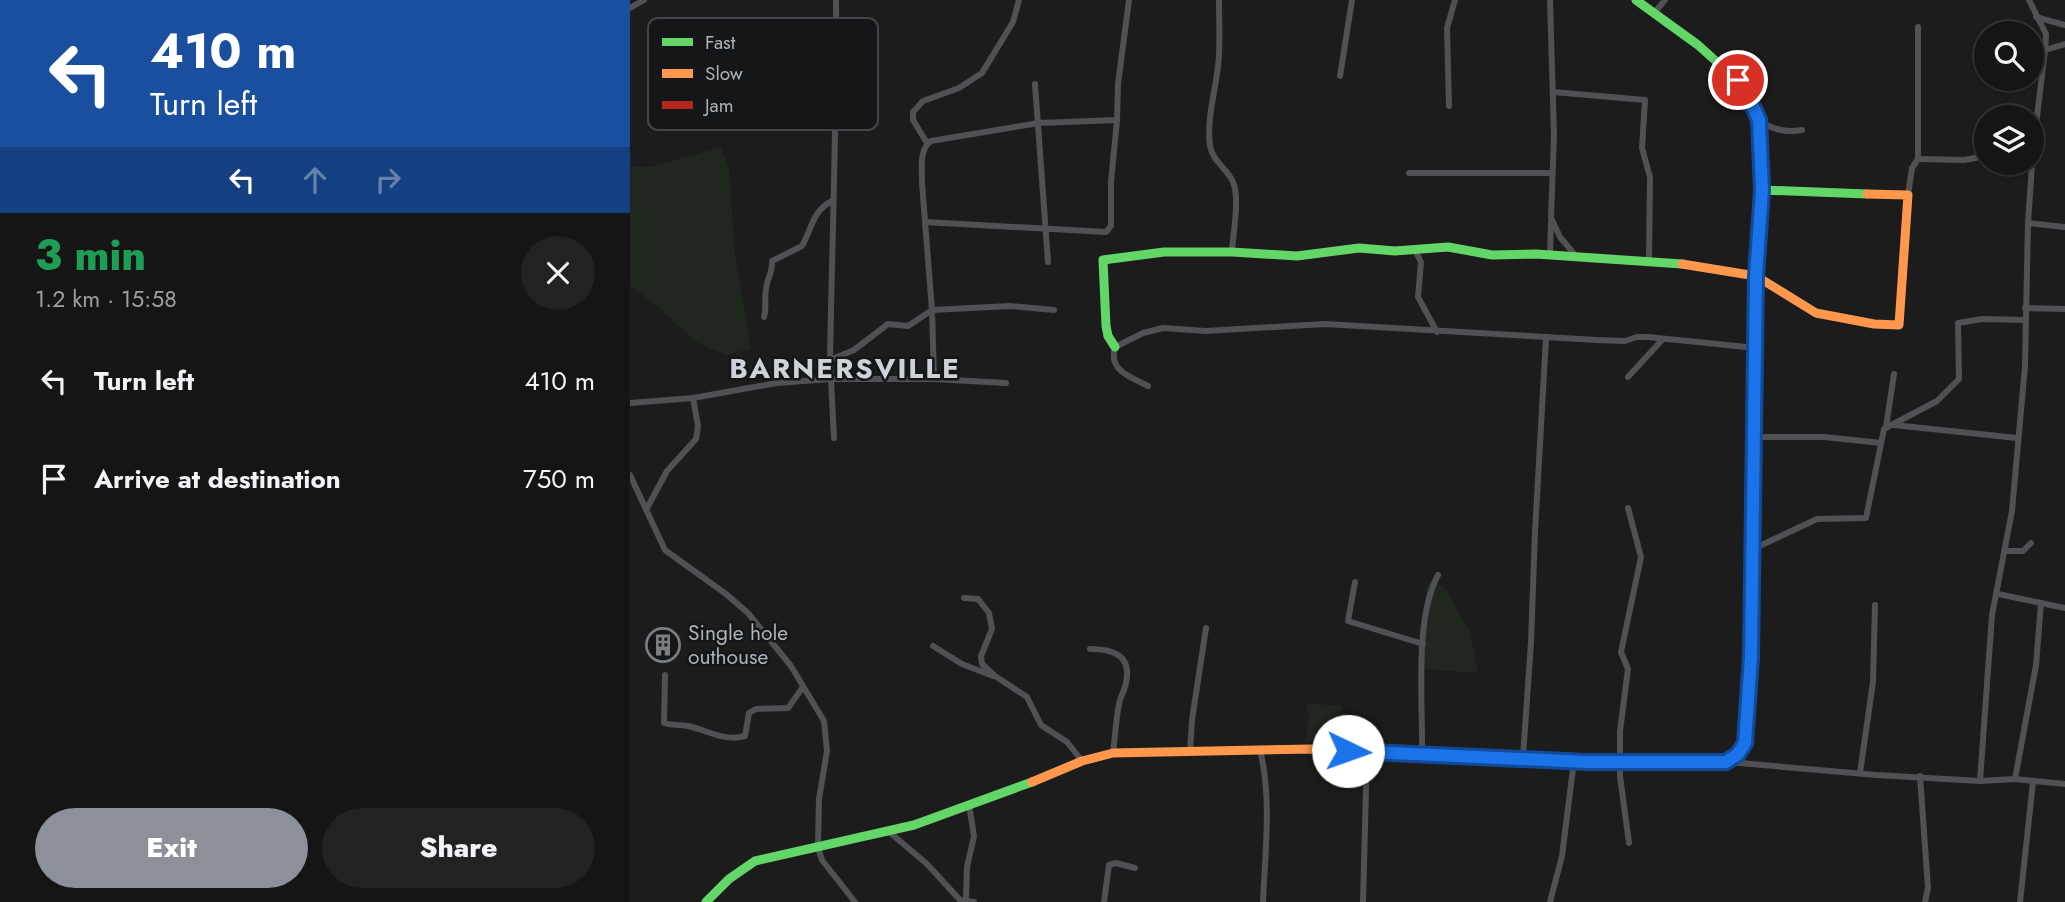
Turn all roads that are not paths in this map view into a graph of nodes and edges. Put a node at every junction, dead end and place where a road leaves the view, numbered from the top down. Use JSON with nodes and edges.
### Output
{"nodes":[{"id":1,"x":644,"y":0,"type":"edge"},
{"id":2,"x":836,"y":0,"type":"edge"},
{"id":3,"x":1019,"y":0,"type":"edge"},
{"id":4,"x":1129,"y":0,"type":"edge"},
{"id":5,"x":1219,"y":0,"type":"edge"},
{"id":6,"x":1352,"y":0,"type":"edge"},
{"id":7,"x":1455,"y":0,"type":"edge"},
{"id":8,"x":1550,"y":0,"type":"edge"},
{"id":9,"x":1636,"y":0,"type":"edge"},
{"id":10,"x":1665,"y":0,"type":"edge"},
{"id":11,"x":2029,"y":0,"type":"edge"},
{"id":12,"x":630,"y":8,"type":"edge"},
{"id":13,"x":1655,"y":12,"type":"junction"},
{"id":14,"x":2036,"y":17,"type":"junction"},
{"id":15,"x":836,"y":18,"type":"edge"},
{"id":16,"x":2064,"y":24,"type":"edge"},
{"id":17,"x":1919,"y":27,"type":"dead end"},
{"id":18,"x":2065,"y":44,"type":"edge"},
{"id":19,"x":2045,"y":50,"type":"junction"},
{"id":20,"x":1340,"y":76,"type":"dead end"},
{"id":21,"x":1035,"y":84,"type":"dead end"},
{"id":22,"x":1553,"y":92,"type":"junction"},
{"id":23,"x":2038,"y":105,"type":"edge"},
{"id":24,"x":1449,"y":106,"type":"dead end"},
{"id":25,"x":1118,"y":120,"type":"junction"},
{"id":26,"x":1759,"y":120,"type":"junction"},
{"id":27,"x":1039,"y":122,"type":"junction"},
{"id":28,"x":836,"y":130,"type":"edge"},
{"id":29,"x":1802,"y":130,"type":"dead end"},
{"id":30,"x":927,"y":143,"type":"junction"},
{"id":31,"x":1974,"y":158,"type":"edge"},
{"id":32,"x":1918,"y":159,"type":"junction"},
{"id":33,"x":1409,"y":173,"type":"dead end"},
{"id":34,"x":1552,"y":173,"type":"junction"},
{"id":35,"x":2031,"y":175,"type":"edge"},
{"id":36,"x":1762,"y":190,"type":"junction"},
{"id":37,"x":1908,"y":195,"type":"junction"},
{"id":38,"x":832,"y":201,"type":"junction"},
{"id":39,"x":1551,"y":218,"type":"junction"},
{"id":40,"x":925,"y":222,"type":"junction"},
{"id":41,"x":2028,"y":223,"type":"junction"},
{"id":42,"x":1047,"y":227,"type":"junction"},
{"id":43,"x":2065,"y":227,"type":"edge"},
{"id":44,"x":1415,"y":250,"type":"junction"},
{"id":45,"x":1232,"y":252,"type":"junction"},
{"id":46,"x":1550,"y":255,"type":"junction"},
{"id":47,"x":1577,"y":258,"type":"junction"},
{"id":48,"x":1649,"y":261,"type":"junction"},
{"id":49,"x":1048,"y":262,"type":"dead end"},
{"id":50,"x":1756,"y":276,"type":"junction"},
{"id":51,"x":2025,"y":308,"type":"junction"},
{"id":52,"x":2065,"y":309,"type":"edge"},
{"id":53,"x":932,"y":310,"type":"junction"},
{"id":54,"x":1054,"y":310,"type":"dead end"},
{"id":55,"x":764,"y":317,"type":"dead end"},
{"id":56,"x":2025,"y":320,"type":"junction"},
{"id":57,"x":1437,"y":332,"type":"junction"},
{"id":58,"x":1546,"y":338,"type":"junction"},
{"id":59,"x":1662,"y":340,"type":"junction"},
{"id":60,"x":1115,"y":347,"type":"junction"},
{"id":61,"x":1756,"y":348,"type":"junction"},
{"id":62,"x":830,"y":360,"type":"junction"},
{"id":63,"x":1894,"y":374,"type":"dead end"},
{"id":64,"x":1628,"y":377,"type":"dead end"},
{"id":65,"x":831,"y":379,"type":"junction"},
{"id":66,"x":934,"y":379,"type":"junction"},
{"id":67,"x":1006,"y":383,"type":"dead end"},
{"id":68,"x":1148,"y":386,"type":"dead end"},
{"id":69,"x":693,"y":398,"type":"junction"},
{"id":70,"x":632,"y":402,"type":"edge"},
{"id":71,"x":1889,"y":426,"type":"junction"},
{"id":72,"x":1754,"y":437,"type":"junction"},
{"id":73,"x":834,"y":438,"type":"dead end"},
{"id":74,"x":2017,"y":438,"type":"junction"},
{"id":75,"x":1881,"y":443,"type":"junction"},
{"id":76,"x":630,"y":475,"type":"edge"},
{"id":77,"x":1628,"y":508,"type":"dead end"},
{"id":78,"x":646,"y":510,"type":"junction"},
{"id":79,"x":2031,"y":543,"type":"dead end"},
{"id":80,"x":1751,"y":550,"type":"junction"},
{"id":81,"x":2004,"y":551,"type":"junction"},
{"id":82,"x":1438,"y":575,"type":"dead end"},
{"id":83,"x":1355,"y":582,"type":"dead end"},
{"id":84,"x":1998,"y":594,"type":"junction"},
{"id":85,"x":964,"y":598,"type":"dead end"},
{"id":86,"x":2041,"y":603,"type":"junction"},
{"id":87,"x":1875,"y":605,"type":"dead end"},
{"id":88,"x":2065,"y":608,"type":"edge"},
{"id":89,"x":1206,"y":628,"type":"dead end"},
{"id":90,"x":1423,"y":644,"type":"junction"},
{"id":91,"x":933,"y":646,"type":"dead end"},
{"id":92,"x":1090,"y":649,"type":"dead end"},
{"id":93,"x":665,"y":675,"type":"dead end"},
{"id":94,"x":995,"y":676,"type":"junction"},
{"id":95,"x":803,"y":687,"type":"junction"},
{"id":96,"x":1260,"y":750,"type":"junction"},
{"id":97,"x":1190,"y":752,"type":"junction"},
{"id":98,"x":1367,"y":752,"type":"junction"},
{"id":99,"x":1113,"y":753,"type":"junction"},
{"id":100,"x":1422,"y":753,"type":"junction"},
{"id":101,"x":1523,"y":757,"type":"junction"},
{"id":102,"x":1082,"y":761,"type":"junction"},
{"id":103,"x":1574,"y":761,"type":"junction"},
{"id":104,"x":1620,"y":761,"type":"junction"},
{"id":105,"x":1726,"y":762,"type":"junction"},
{"id":106,"x":1860,"y":773,"type":"junction"},
{"id":107,"x":1920,"y":776,"type":"junction"},
{"id":108,"x":2015,"y":779,"type":"junction"},
{"id":109,"x":1980,"y":781,"type":"junction"},
{"id":110,"x":2033,"y":782,"type":"junction"},
{"id":111,"x":2065,"y":784,"type":"edge"},
{"id":112,"x":969,"y":805,"type":"junction"},
{"id":113,"x":888,"y":831,"type":"junction"},
{"id":114,"x":1629,"y":843,"type":"dead end"},
{"id":115,"x":818,"y":847,"type":"junction"},
{"id":116,"x":1135,"y":868,"type":"dead end"},
{"id":117,"x":962,"y":901,"type":"edge"},
{"id":118,"x":706,"y":902,"type":"edge"},
{"id":119,"x":855,"y":902,"type":"edge"},
{"id":120,"x":974,"y":902,"type":"edge"},
{"id":121,"x":1104,"y":902,"type":"edge"},
{"id":122,"x":1263,"y":902,"type":"edge"},
{"id":123,"x":1363,"y":902,"type":"edge"},
{"id":124,"x":1550,"y":902,"type":"edge"},
{"id":125,"x":1925,"y":902,"type":"edge"},
{"id":126,"x":2020,"y":902,"type":"edge"}],
"edges":[{"from":1,"to":12,"type":"street"},
{"from":2,"to":15,"type":"street"},
{"from":3,"to":30,"type":"street"},
{"from":4,"to":25,"type":"street"},
{"from":5,"to":45,"type":"street"},
{"from":6,"to":20,"type":"street"},
{"from":7,"to":24,"type":"street"},
{"from":8,"to":22,"type":"street"},
{"from":9,"to":13,"type":"main road"},
{"from":10,"to":13,"type":"street"},
{"from":11,"to":14,"type":"street"},
{"from":13,"to":26,"type":"main road"},
{"from":14,"to":16,"type":"street"},
{"from":14,"to":19,"type":"street"},
{"from":17,"to":32,"type":"street"},
{"from":18,"to":19,"type":"street"},
{"from":19,"to":23,"type":"street"},
{"from":21,"to":27,"type":"street"},
{"from":22,"to":34,"type":"street"},
{"from":22,"to":48,"type":"street"},
{"from":25,"to":27,"type":"street"},
{"from":25,"to":42,"type":"street"},
{"from":26,"to":29,"type":"street"},
{"from":26,"to":36,"type":"main road"},
{"from":27,"to":30,"type":"street"},
{"from":27,"to":42,"type":"street"},
{"from":28,"to":38,"type":"street"},
{"from":30,"to":40,"type":"street"},
{"from":31,"to":32,"type":"street"},
{"from":32,"to":37,"type":"street"},
{"from":33,"to":34,"type":"street"},
{"from":34,"to":39,"type":"street"},
{"from":35,"to":41,"type":"street"},
{"from":36,"to":37,"type":"main road"},
{"from":36,"to":50,"type":"main road"},
{"from":37,"to":50,"type":"main road"},
{"from":38,"to":55,"type":"street"},
{"from":38,"to":62,"type":"street"},
{"from":39,"to":46,"type":"street"},
{"from":39,"to":47,"type":"street"},
{"from":40,"to":42,"type":"street"},
{"from":40,"to":53,"type":"street"},
{"from":41,"to":43,"type":"street"},
{"from":41,"to":51,"type":"street"},
{"from":42,"to":49,"type":"street"},
{"from":44,"to":45,"type":"main road"},
{"from":44,"to":46,"type":"main road"},
{"from":44,"to":57,"type":"street"},
{"from":45,"to":60,"type":"main road"},
{"from":46,"to":47,"type":"main road"},
{"from":47,"to":48,"type":"main road"},
{"from":48,"to":50,"type":"main road"},
{"from":50,"to":61,"type":"main road"},
{"from":51,"to":52,"type":"street"},
{"from":51,"to":56,"type":"street"},
{"from":53,"to":54,"type":"street"},
{"from":53,"to":62,"type":"street"},
{"from":53,"to":66,"type":"street"},
{"from":56,"to":71,"type":"street"},
{"from":56,"to":74,"type":"street"},
{"from":57,"to":58,"type":"street"},
{"from":57,"to":60,"type":"street"},
{"from":58,"to":59,"type":"street"},
{"from":58,"to":101,"type":"street"},
{"from":59,"to":61,"type":"street"},
{"from":59,"to":64,"type":"street"},
{"from":60,"to":68,"type":"street"},
{"from":61,"to":72,"type":"main road"},
{"from":62,"to":65,"type":"street"},
{"from":63,"to":71,"type":"street"},
{"from":65,"to":66,"type":"street"},
{"from":65,"to":69,"type":"street"},
{"from":65,"to":73,"type":"street"},
{"from":66,"to":67,"type":"street"},
{"from":69,"to":70,"type":"street"},
{"from":69,"to":78,"type":"street"},
{"from":71,"to":74,"type":"street"},
{"from":71,"to":75,"type":"street"},
{"from":72,"to":75,"type":"street"},
{"from":72,"to":80,"type":"main road"},
{"from":74,"to":81,"type":"street"},
{"from":75,"to":80,"type":"street"},
{"from":76,"to":78,"type":"street"},
{"from":77,"to":104,"type":"street"},
{"from":78,"to":95,"type":"street"},
{"from":79,"to":81,"type":"street"},
{"from":80,"to":105,"type":"main road"},
{"from":81,"to":84,"type":"street"},
{"from":82,"to":90,"type":"street"},
{"from":83,"to":90,"type":"street"},
{"from":84,"to":86,"type":"street"},
{"from":84,"to":109,"type":"street"},
{"from":85,"to":94,"type":"street"},
{"from":86,"to":88,"type":"street"},
{"from":86,"to":108,"type":"street"},
{"from":87,"to":106,"type":"street"},
{"from":89,"to":97,"type":"street"},
{"from":90,"to":100,"type":"street"},
{"from":91,"to":94,"type":"street"},
{"from":92,"to":99,"type":"street"},
{"from":93,"to":95,"type":"street"},
{"from":94,"to":102,"type":"street"},
{"from":95,"to":115,"type":"street"},
{"from":96,"to":97,"type":"main road"},
{"from":96,"to":98,"type":"main road"},
{"from":96,"to":122,"type":"street"},
{"from":97,"to":99,"type":"main road"},
{"from":98,"to":100,"type":"main road"},
{"from":98,"to":123,"type":"street"},
{"from":99,"to":102,"type":"main road"},
{"from":100,"to":101,"type":"main road"},
{"from":101,"to":103,"type":"main road"},
{"from":102,"to":112,"type":"main road"},
{"from":103,"to":104,"type":"main road"},
{"from":103,"to":124,"type":"street"},
{"from":104,"to":105,"type":"main road"},
{"from":104,"to":114,"type":"street"},
{"from":105,"to":106,"type":"street"},
{"from":106,"to":107,"type":"street"},
{"from":107,"to":109,"type":"street"},
{"from":107,"to":125,"type":"street"},
{"from":108,"to":109,"type":"street"},
{"from":108,"to":110,"type":"street"},
{"from":110,"to":111,"type":"street"},
{"from":110,"to":126,"type":"street"},
{"from":112,"to":113,"type":"main road"},
{"from":112,"to":117,"type":"street"},
{"from":113,"to":115,"type":"main road"},
{"from":113,"to":117,"type":"street"},
{"from":115,"to":118,"type":"main road"},
{"from":115,"to":119,"type":"street"},
{"from":116,"to":121,"type":"street"},
{"from":117,"to":120,"type":"street"}]}
